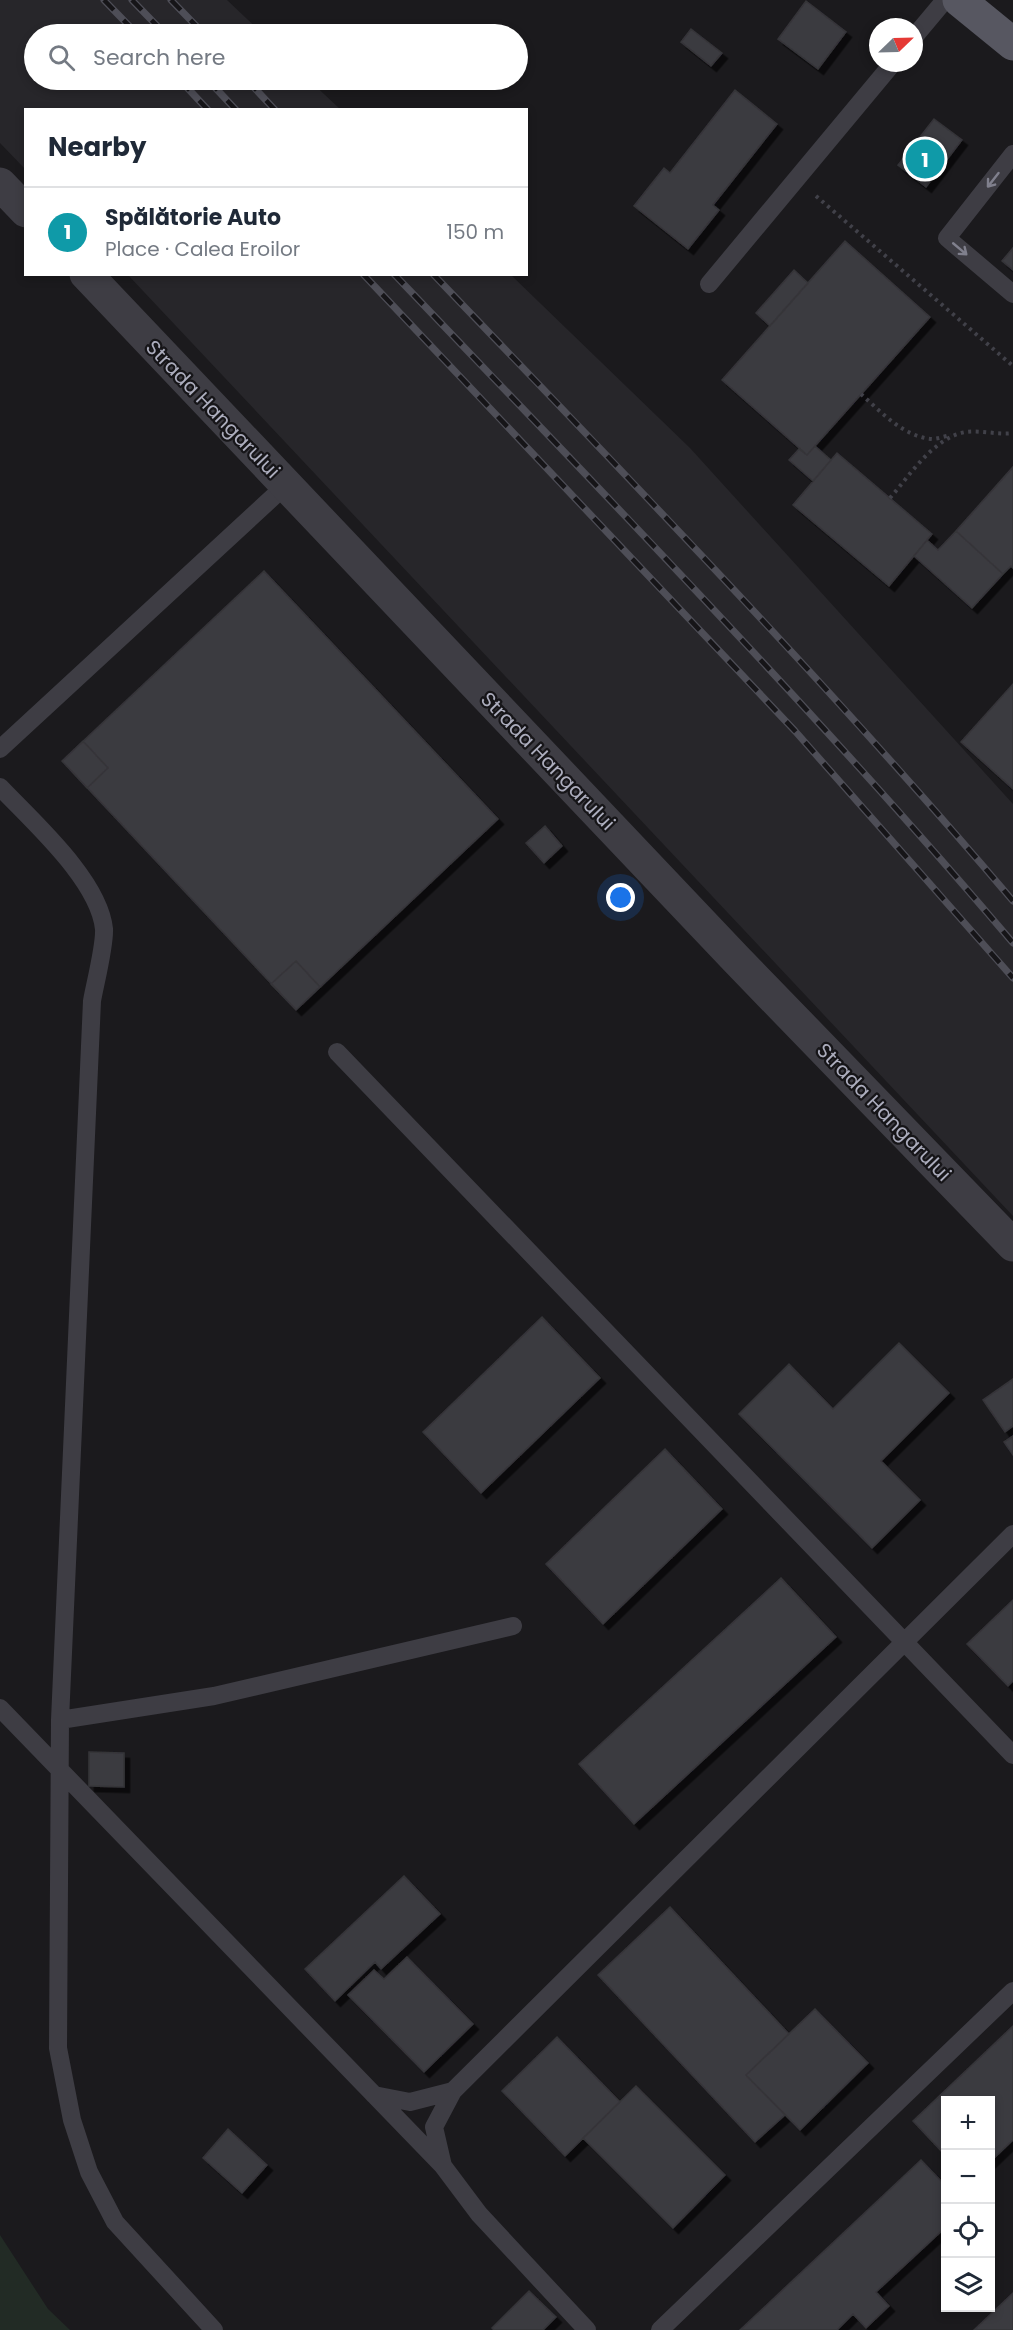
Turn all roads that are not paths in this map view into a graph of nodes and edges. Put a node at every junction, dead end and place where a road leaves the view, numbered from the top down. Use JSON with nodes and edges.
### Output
{"nodes":[{"id":1,"x":945,"y":0,"type":"edge"},
{"id":2,"x":959,"y":0,"type":"edge"},
{"id":3,"x":923,"y":27,"type":"edge"},
{"id":4,"x":1013,"y":44,"type":"edge"},
{"id":5,"x":886,"y":72,"type":"edge"},
{"id":6,"x":1013,"y":154,"type":"edge"},
{"id":7,"x":0,"y":184,"type":"edge"},
{"id":8,"x":24,"y":209,"type":"edge"},
{"id":9,"x":88,"y":276,"type":"edge"},
{"id":10,"x":709,"y":284,"type":"dead end"},
{"id":11,"x":1013,"y":294,"type":"edge"},
{"id":12,"x":286,"y":485,"type":"junction"},
{"id":13,"x":0,"y":749,"type":"edge"},
{"id":14,"x":0,"y":787,"type":"edge"},
{"id":15,"x":337,"y":1052,"type":"dead end"},
{"id":16,"x":1013,"y":1245,"type":"edge"},
{"id":17,"x":1013,"y":1534,"type":"edge"},
{"id":18,"x":513,"y":1626,"type":"dead end"},
{"id":19,"x":905,"y":1642,"type":"junction"},
{"id":20,"x":0,"y":1708,"type":"edge"},
{"id":21,"x":60,"y":1720,"type":"junction"},
{"id":22,"x":1013,"y":1755,"type":"edge"},
{"id":23,"x":60,"y":1771,"type":"junction"},
{"id":24,"x":1013,"y":1991,"type":"edge"},
{"id":25,"x":453,"y":2091,"type":"junction"},
{"id":26,"x":374,"y":2096,"type":"junction"},
{"id":27,"x":443,"y":2166,"type":"junction"},
{"id":28,"x":214,"y":2330,"type":"edge"},
{"id":29,"x":587,"y":2330,"type":"edge"},
{"id":30,"x":660,"y":2330,"type":"edge"}],
"edges":[{"from":1,"to":3,"type":"lane"},
{"from":2,"to":4,"type":"main road"},
{"from":5,"to":10,"type":"lane"},
{"from":6,"to":11,"type":"lane","one_way":true},
{"from":7,"to":8,"type":"street"},
{"from":9,"to":12,"type":"street","name":"Strada Hangarului"},
{"from":12,"to":13,"type":"lane"},
{"from":12,"to":16,"type":"street","name":"Strada Hangarului"},
{"from":14,"to":21,"type":"lane"},
{"from":15,"to":19,"type":"lane"},
{"from":17,"to":19,"type":"lane"},
{"from":18,"to":21,"type":"lane"},
{"from":19,"to":22,"type":"lane"},
{"from":19,"to":25,"type":"lane"},
{"from":20,"to":23,"type":"lane"},
{"from":21,"to":23,"type":"lane"},
{"from":23,"to":26,"type":"lane"},
{"from":23,"to":28,"type":"lane"},
{"from":24,"to":30,"type":"lane"},
{"from":25,"to":26,"type":"lane"},
{"from":25,"to":27,"type":"lane"},
{"from":26,"to":27,"type":"lane"},
{"from":27,"to":29,"type":"lane"}]}
